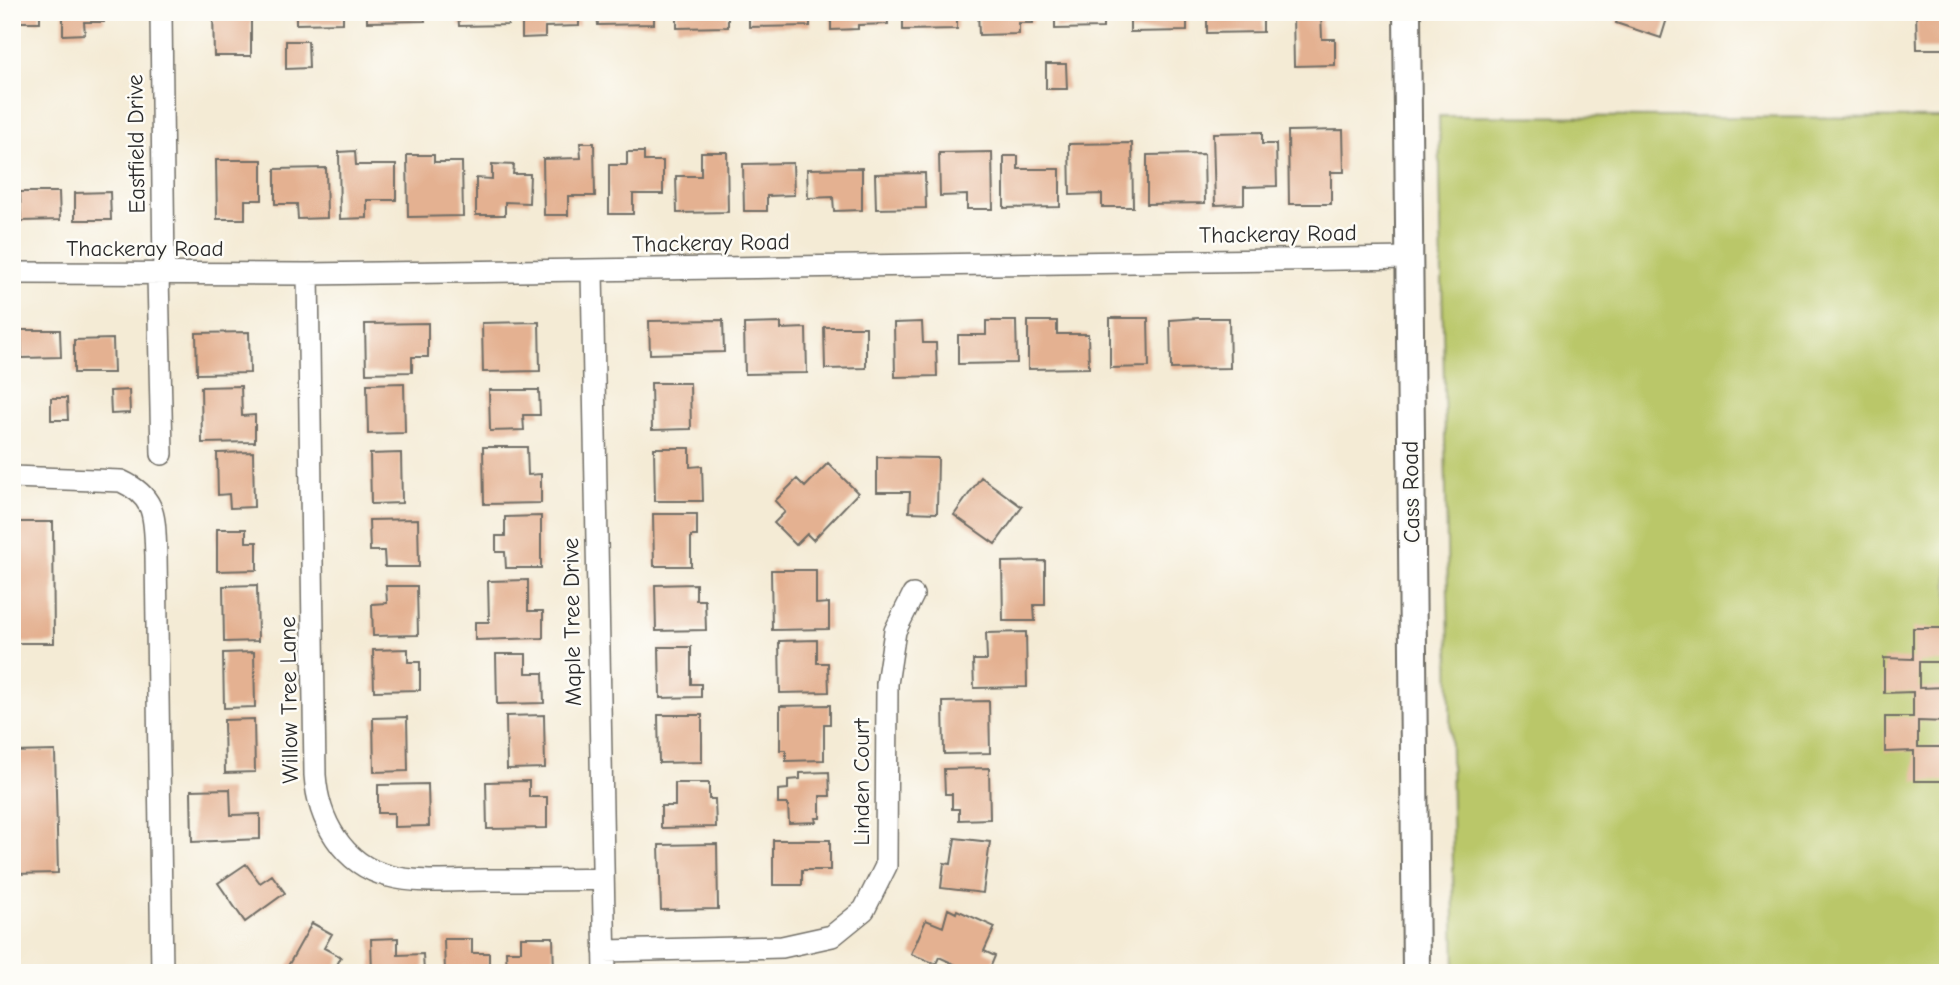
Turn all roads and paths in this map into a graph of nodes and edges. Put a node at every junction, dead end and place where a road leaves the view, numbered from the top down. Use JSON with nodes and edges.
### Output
{"nodes":[{"id":1,"x":161,"y":12,"type":"edge"},
{"id":2,"x":1407,"y":12,"type":"edge"},
{"id":3,"x":1411,"y":258,"type":"junction"},
{"id":4,"x":592,"y":271,"type":"junction"},
{"id":5,"x":12,"y":274,"type":"edge"},
{"id":6,"x":161,"y":275,"type":"junction"},
{"id":7,"x":308,"y":275,"type":"junction"},
{"id":8,"x":162,"y":454,"type":"dead end"},
{"id":9,"x":12,"y":477,"type":"edge"},
{"id":10,"x":914,"y":595,"type":"dead end"},
{"id":11,"x":603,"y":880,"type":"junction"},
{"id":12,"x":604,"y":962,"type":"edge"},
{"id":13,"x":162,"y":973,"type":"edge"},
{"id":14,"x":1416,"y":973,"type":"edge"}],
"edges":[{"from":1,"to":6,"type":"street","name":"Eastfield Drive"},
{"from":2,"to":3,"type":"street","name":"Cass Road"},
{"from":3,"to":4,"type":"street","name":"Thackeray Road"},
{"from":3,"to":14,"type":"street","name":"Cass Road"},
{"from":4,"to":7,"type":"street","name":"Thackeray Road"},
{"from":4,"to":11,"type":"street","name":"Maple Tree Drive"},
{"from":5,"to":6,"type":"street","name":"Thackeray Road"},
{"from":6,"to":7,"type":"street","name":"Thackeray Road"},
{"from":6,"to":8,"type":"street","name":"Eastfield Drive"},
{"from":7,"to":11,"type":"street","name":"Willow Tree Lane"},
{"from":9,"to":13,"type":"street"},
{"from":10,"to":12,"type":"street","name":"Linden Court"},
{"from":11,"to":12,"type":"street","name":"Maple Tree Drive"}]}
